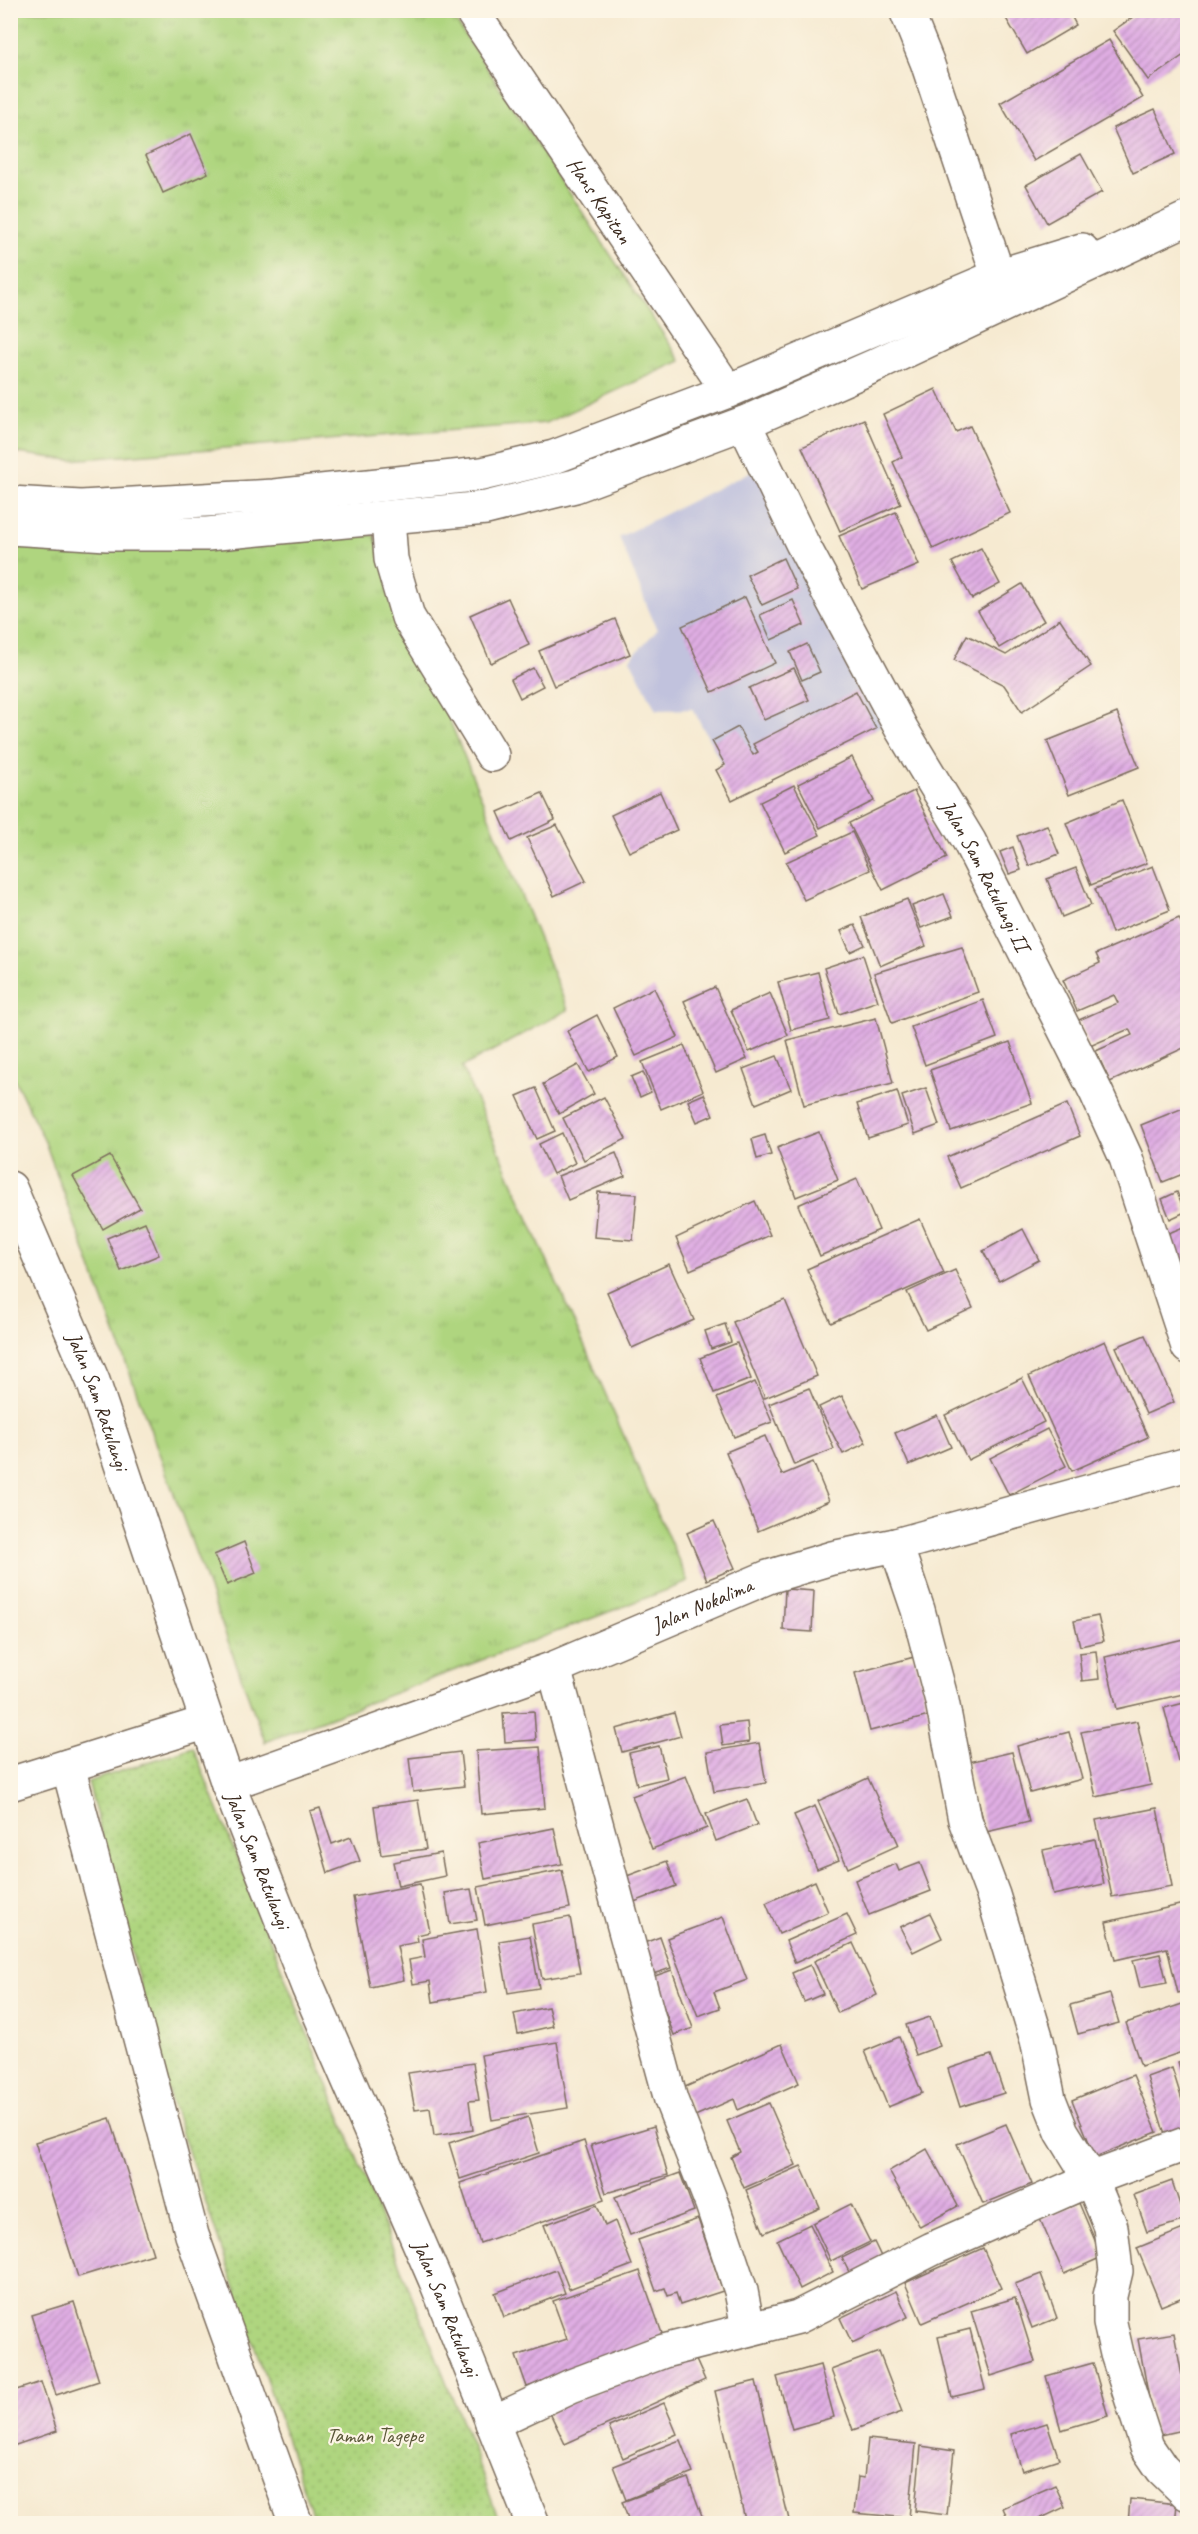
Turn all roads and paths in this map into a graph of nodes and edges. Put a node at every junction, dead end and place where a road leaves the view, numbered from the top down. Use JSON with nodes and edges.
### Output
{"nodes":[{"id":1,"x":471,"y":10,"type":"edge"},
{"id":2,"x":906,"y":10,"type":"edge"},
{"id":3,"x":1188,"y":218,"type":"edge"},
{"id":4,"x":1003,"y":290,"type":"junction"},
{"id":5,"x":728,"y":391,"type":"junction"},
{"id":6,"x":744,"y":423,"type":"junction"},
{"id":7,"x":10,"y":503,"type":"edge"},
{"id":8,"x":388,"y":518,"type":"junction"},
{"id":9,"x":10,"y":528,"type":"edge"},
{"id":10,"x":492,"y":754,"type":"dead end"},
{"id":11,"x":10,"y":1188,"type":"edge"},
{"id":12,"x":1188,"y":1347,"type":"edge"},
{"id":13,"x":1188,"y":1464,"type":"edge"},
{"id":14,"x":896,"y":1545,"type":"junction"},
{"id":15,"x":554,"y":1668,"type":"junction"},
{"id":16,"x":207,"y":1722,"type":"junction"},
{"id":17,"x":68,"y":1766,"type":"junction"},
{"id":18,"x":10,"y":1784,"type":"edge"},
{"id":19,"x":228,"y":1784,"type":"junction"},
{"id":20,"x":1188,"y":2143,"type":"edge"},
{"id":21,"x":1091,"y":2179,"type":"junction"},
{"id":22,"x":748,"y":2328,"type":"junction"},
{"id":23,"x":492,"y":2423,"type":"junction"},
{"id":24,"x":1188,"y":2494,"type":"edge"},
{"id":25,"x":296,"y":2523,"type":"edge"},
{"id":26,"x":533,"y":2523,"type":"edge"}],
"edges":[{"from":1,"to":5,"type":"street","name":"Hans Kapitan"},
{"from":2,"to":4,"type":"street"},
{"from":3,"to":4,"type":"street"},
{"from":4,"to":5,"type":"street"},
{"from":4,"to":6,"type":"street"},
{"from":5,"to":7,"type":"street"},
{"from":6,"to":8,"type":"street"},
{"from":6,"to":12,"type":"street","name":"Jalan Sam Ratulangi II"},
{"from":8,"to":9,"type":"street"},
{"from":8,"to":10,"type":"street"},
{"from":11,"to":16,"type":"street","name":"Jalan Sam Ratulangi"},
{"from":13,"to":14,"type":"street","name":"Jalan Nokalima"},
{"from":14,"to":15,"type":"street","name":"Jalan Nokalima"},
{"from":14,"to":21,"type":"street"},
{"from":15,"to":19,"type":"street","name":"Jalan Nokalima"},
{"from":15,"to":22,"type":"street"},
{"from":16,"to":17,"type":"street"},
{"from":16,"to":19,"type":"street","name":"Jalan Sam Ratulangi"},
{"from":17,"to":18,"type":"street"},
{"from":17,"to":25,"type":"street"},
{"from":19,"to":23,"type":"street","name":"Jalan Sam Ratulangi"},
{"from":20,"to":21,"type":"street"},
{"from":21,"to":22,"type":"street"},
{"from":21,"to":24,"type":"street"},
{"from":22,"to":23,"type":"street"},
{"from":23,"to":26,"type":"street","name":"Jalan Sam Ratulangi"}]}
